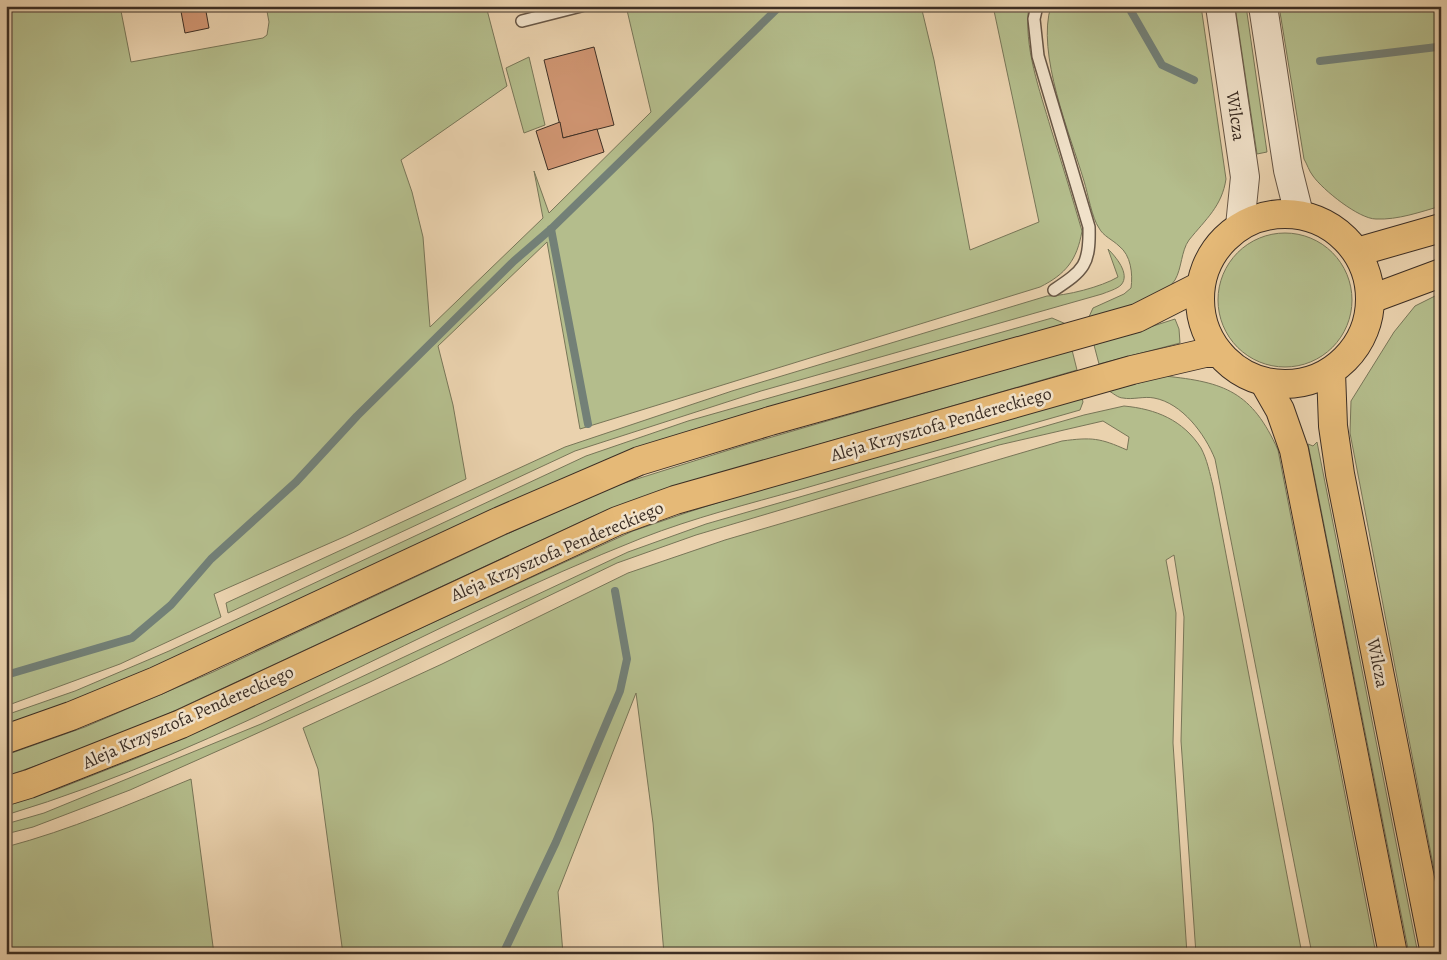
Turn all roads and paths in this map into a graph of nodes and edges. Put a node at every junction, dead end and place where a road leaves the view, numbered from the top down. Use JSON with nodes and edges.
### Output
{"nodes":[{"id":1,"x":580,"y":6,"type":"edge"},
{"id":2,"x":1037,"y":6,"type":"edge"},
{"id":3,"x":1220,"y":6,"type":"edge"},
{"id":4,"x":1263,"y":6,"type":"edge"},
{"id":5,"x":522,"y":21,"type":"dead end"},
{"id":6,"x":1299,"y":214,"type":"junction"},
{"id":7,"x":1240,"y":226,"type":"junction"},
{"id":8,"x":1441,"y":228,"type":"edge"},
{"id":9,"x":1357,"y":252,"type":"junction"},
{"id":10,"x":1441,"y":274,"type":"edge"},
{"id":11,"x":1200,"y":286,"type":"junction"},
{"id":12,"x":1054,"y":290,"type":"dead end"},
{"id":13,"x":1371,"y":299,"type":"junction"},
{"id":14,"x":1218,"y":353,"type":"junction"},
{"id":15,"x":1331,"y":372,"type":"junction"},
{"id":16,"x":1264,"y":382,"type":"junction"},
{"id":17,"x":6,"y":739,"type":"edge"},
{"id":18,"x":6,"y":791,"type":"edge"},
{"id":19,"x":1394,"y":954,"type":"edge"},
{"id":20,"x":1435,"y":954,"type":"edge"}],
"edges":[{"from":1,"to":5,"type":"lane"},
{"from":2,"to":12,"type":"lane"},
{"from":3,"to":7,"type":"street","name":"Wilcza"},
{"from":4,"to":6,"type":"street"},
{"from":6,"to":7,"type":"main road"},
{"from":6,"to":9,"type":"main road"},
{"from":7,"to":11,"type":"main road"},
{"from":8,"to":9,"type":"main road"},
{"from":9,"to":13,"type":"main road"},
{"from":10,"to":13,"type":"main road"},
{"from":11,"to":14,"type":"main road"},
{"from":11,"to":17,"type":"main road"},
{"from":13,"to":15,"type":"main road"},
{"from":14,"to":16,"type":"main road"},
{"from":14,"to":18,"type":"main road","name":"Aleja Krzysztofa Pendereckiego"},
{"from":15,"to":16,"type":"main road"},
{"from":15,"to":20,"type":"main road","name":"Wilcza"},
{"from":16,"to":19,"type":"main road"}]}
